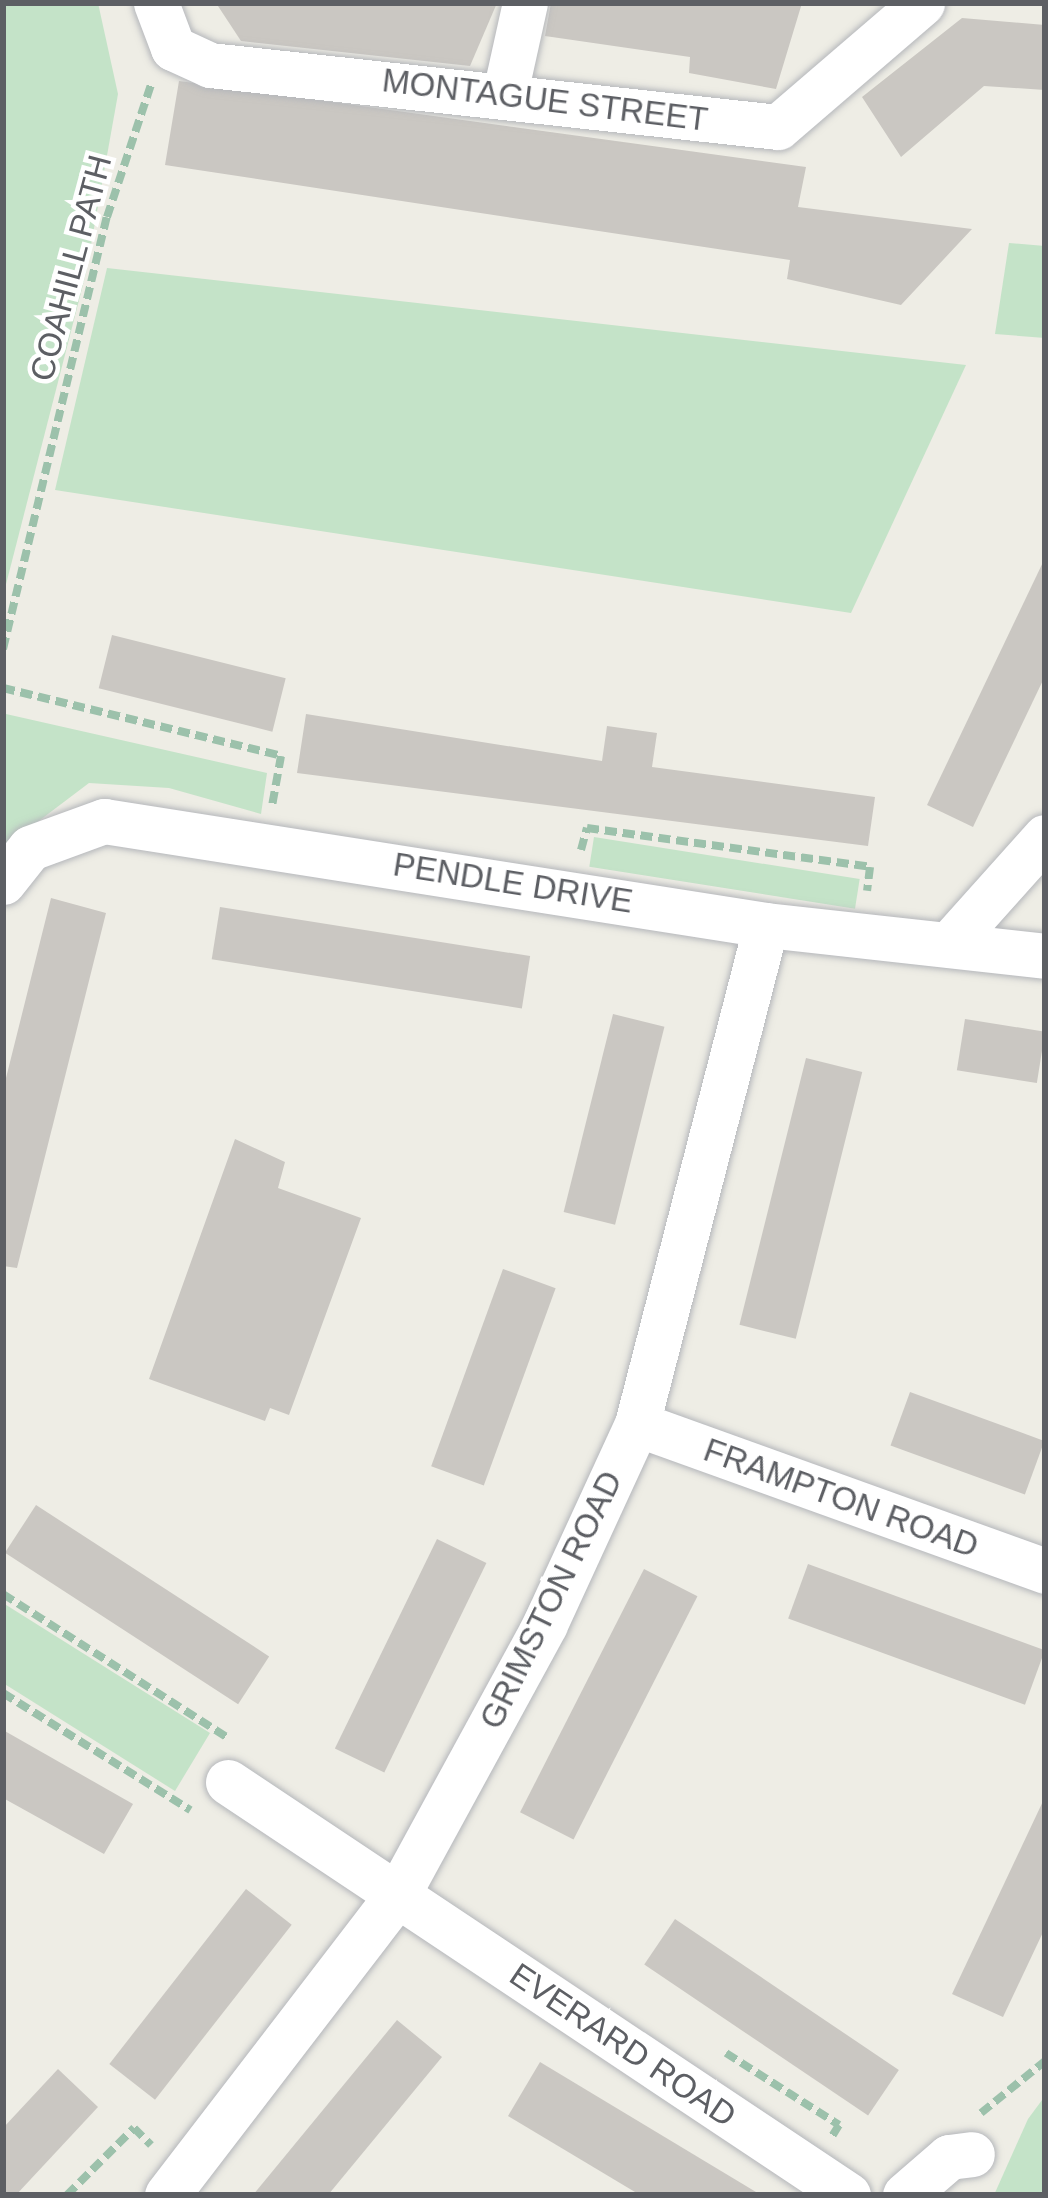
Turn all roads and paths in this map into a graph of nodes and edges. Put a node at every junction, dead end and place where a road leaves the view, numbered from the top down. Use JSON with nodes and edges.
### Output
{"nodes":[{"id":1,"x":156,"y":3,"type":"edge"},
{"id":2,"x":525,"y":3,"type":"edge"},
{"id":3,"x":922,"y":3,"type":"edge"},
{"id":4,"x":173,"y":48,"type":"junction"},
{"id":5,"x":505,"y":93,"type":"junction"},
{"id":6,"x":3,"y":649,"type":"edge"},
{"id":7,"x":3,"y":688,"type":"edge"},
{"id":8,"x":296,"y":811,"type":"dead end"},
{"id":9,"x":1045,"y":837,"type":"edge"},
{"id":10,"x":556,"y":849,"type":"dead end"},
{"id":11,"x":3,"y":882,"type":"edge"},
{"id":12,"x":884,"y":900,"type":"dead end"},
{"id":13,"x":766,"y":925,"type":"junction"},
{"id":14,"x":951,"y":943,"type":"junction"},
{"id":15,"x":1045,"y":956,"type":"edge"},
{"id":16,"x":637,"y":1424,"type":"junction"},
{"id":17,"x":1045,"y":1571,"type":"edge"},
{"id":18,"x":3,"y":1594,"type":"edge"},
{"id":19,"x":3,"y":1693,"type":"edge"},
{"id":20,"x":226,"y":1783,"type":"junction"},
{"id":21,"x":398,"y":1894,"type":"junction"},
{"id":22,"x":703,"y":2038,"type":"dead end"},
{"id":23,"x":839,"y":2125,"type":"dead end"},
{"id":24,"x":175,"y":2146,"type":"dead end"},
{"id":25,"x":972,"y":2153,"type":"dead end"},
{"id":26,"x":67,"y":2195,"type":"edge"},
{"id":27,"x":167,"y":2195,"type":"edge"},
{"id":28,"x":848,"y":2195,"type":"edge"},
{"id":29,"x":905,"y":2195,"type":"edge"}],
"edges":[{"from":1,"to":4,"type":"street"},
{"from":2,"to":5,"type":"street"},
{"from":3,"to":5,"type":"street","name":"MONTAGUE STREET"},
{"from":4,"to":5,"type":"street","name":"MONTAGUE STREET"},
{"from":4,"to":6,"type":"path","name":"COAHILL PATH"},
{"from":7,"to":8,"type":"path"},
{"from":9,"to":14,"type":"street"},
{"from":10,"to":12,"type":"path"},
{"from":11,"to":13,"type":"street","name":"PENDLE DRIVE"},
{"from":13,"to":14,"type":"street","name":"PENDLE DRIVE"},
{"from":13,"to":16,"type":"street","name":"GRIMSTON ROAD"},
{"from":14,"to":15,"type":"street","name":"PENDLE DRIVE"},
{"from":16,"to":17,"type":"street","name":"FRAMPTON ROAD"},
{"from":16,"to":21,"type":"street","name":"GRIMSTON ROAD"},
{"from":18,"to":20,"type":"path"},
{"from":19,"to":20,"type":"path"},
{"from":20,"to":21,"type":"street","name":"EVERARD ROAD"},
{"from":21,"to":27,"type":"street","name":"GRIMSTON ROAD"},
{"from":21,"to":28,"type":"street","name":"EVERARD ROAD"},
{"from":22,"to":23,"type":"path"},
{"from":24,"to":26,"type":"path"},
{"from":25,"to":29,"type":"street"}]}
